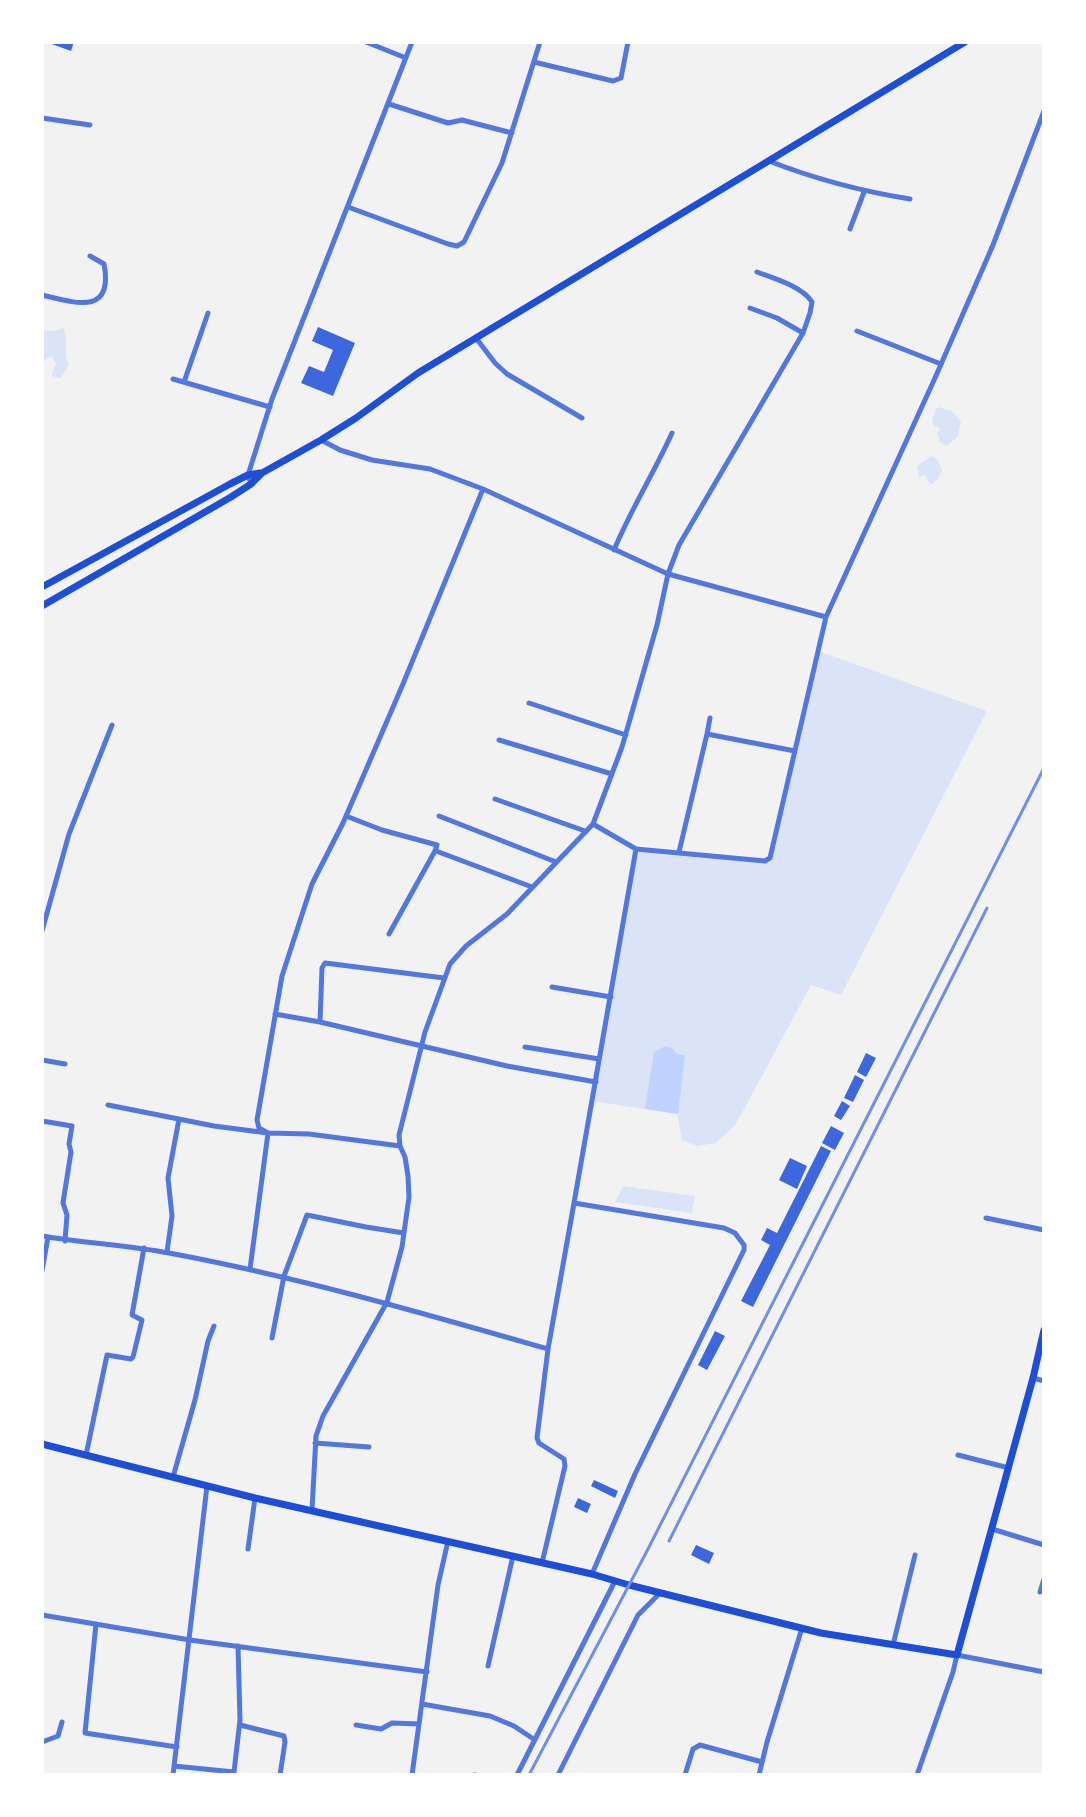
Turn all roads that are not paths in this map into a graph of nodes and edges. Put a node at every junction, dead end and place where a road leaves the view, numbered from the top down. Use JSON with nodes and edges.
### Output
{"nodes":[{"id":1,"x":366,"y":42,"type":"edge"},
{"id":2,"x":412,"y":42,"type":"edge"},
{"id":3,"x":540,"y":42,"type":"edge"},
{"id":4,"x":628,"y":42,"type":"edge"},
{"id":5,"x":965,"y":42,"type":"edge"},
{"id":6,"x":403,"y":57,"type":"junction"},
{"id":7,"x":534,"y":62,"type":"junction"},
{"id":8,"x":389,"y":104,"type":"junction"},
{"id":9,"x":1044,"y":111,"type":"edge"},
{"id":10,"x":42,"y":118,"type":"edge"},
{"id":11,"x":90,"y":125,"type":"dead end"},
{"id":12,"x":512,"y":133,"type":"junction"},
{"id":13,"x":768,"y":161,"type":"junction"},
{"id":14,"x":864,"y":192,"type":"junction"},
{"id":15,"x":910,"y":199,"type":"dead end"},
{"id":16,"x":348,"y":207,"type":"junction"},
{"id":17,"x":850,"y":229,"type":"dead end"},
{"id":18,"x":90,"y":256,"type":"dead end"},
{"id":19,"x":757,"y":272,"type":"dead end"},
{"id":20,"x":42,"y":295,"type":"edge"},
{"id":21,"x":750,"y":308,"type":"dead end"},
{"id":22,"x":208,"y":313,"type":"dead end"},
{"id":23,"x":857,"y":331,"type":"dead end"},
{"id":24,"x":803,"y":333,"type":"junction"},
{"id":25,"x":476,"y":337,"type":"junction"},
{"id":26,"x":941,"y":364,"type":"junction"},
{"id":27,"x":173,"y":379,"type":"dead end"},
{"id":28,"x":184,"y":382,"type":"junction"},
{"id":29,"x":270,"y":407,"type":"junction"},
{"id":30,"x":582,"y":418,"type":"dead end"},
{"id":31,"x":672,"y":433,"type":"dead end"},
{"id":32,"x":321,"y":440,"type":"junction"},
{"id":33,"x":262,"y":473,"type":"junction"},
{"id":34,"x":248,"y":475,"type":"junction"},
{"id":35,"x":251,"y":484,"type":"junction"},
{"id":36,"x":483,"y":489,"type":"junction"},
{"id":37,"x":614,"y":550,"type":"junction"},
{"id":38,"x":668,"y":574,"type":"junction"},
{"id":39,"x":42,"y":587,"type":"edge"},
{"id":40,"x":42,"y":606,"type":"edge"},
{"id":41,"x":826,"y":617,"type":"junction"},
{"id":42,"x":529,"y":703,"type":"dead end"},
{"id":43,"x":710,"y":718,"type":"dead end"},
{"id":44,"x":112,"y":725,"type":"dead end"},
{"id":45,"x":707,"y":734,"type":"junction"},
{"id":46,"x":626,"y":735,"type":"junction"},
{"id":47,"x":499,"y":740,"type":"dead end"},
{"id":48,"x":795,"y":751,"type":"junction"},
{"id":49,"x":612,"y":774,"type":"junction"},
{"id":50,"x":495,"y":799,"type":"dead end"},
{"id":51,"x":346,"y":816,"type":"junction"},
{"id":52,"x":439,"y":816,"type":"dead end"},
{"id":53,"x":593,"y":824,"type":"junction"},
{"id":54,"x":585,"y":832,"type":"junction"},
{"id":55,"x":636,"y":849,"type":"junction"},
{"id":56,"x":435,"y":851,"type":"junction"},
{"id":57,"x":679,"y":852,"type":"junction"},
{"id":58,"x":556,"y":862,"type":"junction"},
{"id":59,"x":532,"y":887,"type":"junction"},
{"id":60,"x":42,"y":931,"type":"edge"},
{"id":61,"x":389,"y":934,"type":"dead end"},
{"id":62,"x":444,"y":978,"type":"junction"},
{"id":63,"x":552,"y":987,"type":"dead end"},
{"id":64,"x":611,"y":997,"type":"junction"},
{"id":65,"x":275,"y":1014,"type":"junction"},
{"id":66,"x":320,"y":1022,"type":"junction"},
{"id":67,"x":422,"y":1046,"type":"junction"},
{"id":68,"x":525,"y":1047,"type":"dead end"},
{"id":69,"x":600,"y":1059,"type":"junction"},
{"id":70,"x":42,"y":1060,"type":"edge"},
{"id":71,"x":65,"y":1064,"type":"dead end"},
{"id":72,"x":596,"y":1082,"type":"junction"},
{"id":73,"x":108,"y":1105,"type":"dead end"},
{"id":74,"x":179,"y":1118,"type":"junction"},
{"id":75,"x":42,"y":1121,"type":"edge"},
{"id":76,"x":268,"y":1133,"type":"junction"},
{"id":77,"x":400,"y":1146,"type":"junction"},
{"id":78,"x":574,"y":1203,"type":"junction"},
{"id":79,"x":986,"y":1218,"type":"dead end"},
{"id":80,"x":1044,"y":1230,"type":"edge"},
{"id":81,"x":404,"y":1233,"type":"junction"},
{"id":82,"x":45,"y":1237,"type":"edge"},
{"id":83,"x":65,"y":1241,"type":"junction"},
{"id":84,"x":144,"y":1248,"type":"junction"},
{"id":85,"x":167,"y":1252,"type":"junction"},
{"id":86,"x":250,"y":1269,"type":"junction"},
{"id":87,"x":42,"y":1271,"type":"edge"},
{"id":88,"x":284,"y":1276,"type":"junction"},
{"id":89,"x":387,"y":1302,"type":"junction"},
{"id":90,"x":214,"y":1326,"type":"dead end"},
{"id":91,"x":1044,"y":1330,"type":"edge"},
{"id":92,"x":272,"y":1338,"type":"dead end"},
{"id":93,"x":548,"y":1349,"type":"junction"},
{"id":94,"x":1033,"y":1378,"type":"junction"},
{"id":95,"x":1044,"y":1381,"type":"edge"},
{"id":96,"x":315,"y":1443,"type":"junction"},
{"id":97,"x":42,"y":1444,"type":"edge"},
{"id":98,"x":369,"y":1447,"type":"dead end"},
{"id":99,"x":958,"y":1455,"type":"dead end"},
{"id":100,"x":86,"y":1456,"type":"junction"},
{"id":101,"x":1009,"y":1468,"type":"junction"},
{"id":102,"x":172,"y":1478,"type":"junction"},
{"id":103,"x":207,"y":1486,"type":"junction"},
{"id":104,"x":255,"y":1498,"type":"junction"},
{"id":105,"x":312,"y":1510,"type":"junction"},
{"id":106,"x":992,"y":1529,"type":"junction"},
{"id":107,"x":448,"y":1541,"type":"junction"},
{"id":108,"x":1044,"y":1545,"type":"edge"},
{"id":109,"x":248,"y":1549,"type":"dead end"},
{"id":110,"x":915,"y":1555,"type":"dead end"},
{"id":111,"x":513,"y":1556,"type":"junction"},
{"id":112,"x":542,"y":1563,"type":"junction"},
{"id":113,"x":592,"y":1574,"type":"junction"},
{"id":114,"x":1044,"y":1579,"type":"edge"},
{"id":115,"x":615,"y":1581,"type":"junction"},
{"id":116,"x":1040,"y":1592,"type":"dead end"},
{"id":117,"x":661,"y":1593,"type":"junction"},
{"id":118,"x":42,"y":1615,"type":"edge"},
{"id":119,"x":96,"y":1624,"type":"junction"},
{"id":120,"x":802,"y":1628,"type":"junction"},
{"id":121,"x":190,"y":1640,"type":"junction"},
{"id":122,"x":893,"y":1645,"type":"junction"},
{"id":123,"x":238,"y":1646,"type":"junction"},
{"id":124,"x":957,"y":1655,"type":"junction"},
{"id":125,"x":488,"y":1666,"type":"dead end"},
{"id":126,"x":427,"y":1672,"type":"junction"},
{"id":127,"x":1044,"y":1672,"type":"edge"},
{"id":128,"x":422,"y":1704,"type":"junction"},
{"id":129,"x":62,"y":1722,"type":"dead end"},
{"id":130,"x":419,"y":1724,"type":"junction"},
{"id":131,"x":240,"y":1725,"type":"junction"},
{"id":132,"x":356,"y":1725,"type":"dead end"},
{"id":133,"x":535,"y":1740,"type":"junction"},
{"id":134,"x":42,"y":1742,"type":"edge"},
{"id":135,"x":177,"y":1747,"type":"junction"},
{"id":136,"x":762,"y":1762,"type":"junction"},
{"id":137,"x":174,"y":1766,"type":"junction"},
{"id":138,"x":234,"y":1774,"type":"edge"},
{"id":139,"x":173,"y":1775,"type":"edge"},
{"id":140,"x":280,"y":1775,"type":"edge"},
{"id":141,"x":412,"y":1775,"type":"edge"},
{"id":142,"x":517,"y":1775,"type":"edge"},
{"id":143,"x":558,"y":1775,"type":"edge"},
{"id":144,"x":685,"y":1775,"type":"edge"},
{"id":145,"x":759,"y":1775,"type":"edge"},
{"id":146,"x":917,"y":1775,"type":"edge"}],
"edges":[{"from":1,"to":6,"type":"street"},
{"from":2,"to":6,"type":"street"},
{"from":3,"to":7,"type":"street"},
{"from":4,"to":7,"type":"street"},
{"from":5,"to":13,"type":"main road"},
{"from":6,"to":8,"type":"street"},
{"from":7,"to":12,"type":"street"},
{"from":8,"to":12,"type":"street"},
{"from":8,"to":16,"type":"street"},
{"from":9,"to":26,"type":"street"},
{"from":10,"to":11,"type":"street"},
{"from":12,"to":16,"type":"street"},
{"from":13,"to":14,"type":"street"},
{"from":13,"to":25,"type":"main road"},
{"from":14,"to":15,"type":"street"},
{"from":14,"to":17,"type":"street"},
{"from":16,"to":29,"type":"street"},
{"from":18,"to":20,"type":"street"},
{"from":19,"to":24,"type":"street"},
{"from":21,"to":24,"type":"street"},
{"from":22,"to":28,"type":"street"},
{"from":23,"to":26,"type":"street"},
{"from":24,"to":38,"type":"street"},
{"from":25,"to":30,"type":"street"},
{"from":25,"to":32,"type":"main road"},
{"from":26,"to":41,"type":"street"},
{"from":27,"to":28,"type":"street"},
{"from":28,"to":29,"type":"street"},
{"from":29,"to":34,"type":"street"},
{"from":31,"to":37,"type":"street"},
{"from":32,"to":33,"type":"main road"},
{"from":32,"to":36,"type":"street"},
{"from":33,"to":34,"type":"main road"},
{"from":33,"to":35,"type":"main road"},
{"from":34,"to":35,"type":"street"},
{"from":34,"to":39,"type":"main road"},
{"from":35,"to":40,"type":"main road"},
{"from":36,"to":37,"type":"street"},
{"from":36,"to":51,"type":"street"},
{"from":37,"to":38,"type":"street"},
{"from":38,"to":41,"type":"street"},
{"from":38,"to":46,"type":"street"},
{"from":41,"to":48,"type":"street"},
{"from":42,"to":46,"type":"street"},
{"from":43,"to":45,"type":"street"},
{"from":44,"to":60,"type":"street"},
{"from":45,"to":48,"type":"street"},
{"from":45,"to":57,"type":"street"},
{"from":46,"to":49,"type":"street"},
{"from":47,"to":49,"type":"street"},
{"from":48,"to":57,"type":"street"},
{"from":49,"to":53,"type":"street"},
{"from":50,"to":54,"type":"street"},
{"from":51,"to":56,"type":"street"},
{"from":51,"to":65,"type":"street"},
{"from":52,"to":58,"type":"street"},
{"from":53,"to":54,"type":"street"},
{"from":53,"to":55,"type":"street"},
{"from":54,"to":58,"type":"street"},
{"from":55,"to":57,"type":"street"},
{"from":55,"to":64,"type":"street"},
{"from":56,"to":59,"type":"street"},
{"from":56,"to":61,"type":"street"},
{"from":58,"to":59,"type":"street"},
{"from":59,"to":62,"type":"street"},
{"from":62,"to":66,"type":"street"},
{"from":62,"to":67,"type":"street"},
{"from":63,"to":64,"type":"street"},
{"from":64,"to":69,"type":"street"},
{"from":65,"to":66,"type":"street"},
{"from":65,"to":76,"type":"street"},
{"from":66,"to":67,"type":"street"},
{"from":67,"to":72,"type":"street"},
{"from":67,"to":77,"type":"street"},
{"from":68,"to":69,"type":"street"},
{"from":69,"to":72,"type":"street"},
{"from":70,"to":71,"type":"street"},
{"from":72,"to":78,"type":"street"},
{"from":73,"to":74,"type":"street"},
{"from":74,"to":76,"type":"street"},
{"from":74,"to":85,"type":"street"},
{"from":75,"to":83,"type":"street"},
{"from":76,"to":77,"type":"street"},
{"from":76,"to":86,"type":"street"},
{"from":77,"to":81,"type":"street"},
{"from":78,"to":93,"type":"street"},
{"from":78,"to":113,"type":"street"},
{"from":79,"to":80,"type":"street"},
{"from":81,"to":88,"type":"street"},
{"from":81,"to":89,"type":"street"},
{"from":82,"to":83,"type":"street"},
{"from":82,"to":87,"type":"street"},
{"from":83,"to":84,"type":"street"},
{"from":84,"to":85,"type":"street"},
{"from":84,"to":100,"type":"street"},
{"from":85,"to":86,"type":"street"},
{"from":86,"to":88,"type":"street"},
{"from":88,"to":89,"type":"street"},
{"from":88,"to":92,"type":"street"},
{"from":89,"to":93,"type":"street"},
{"from":89,"to":96,"type":"street"},
{"from":90,"to":102,"type":"street"},
{"from":91,"to":94,"type":"main road"},
{"from":93,"to":112,"type":"street"},
{"from":94,"to":95,"type":"street"},
{"from":94,"to":101,"type":"main road"},
{"from":96,"to":98,"type":"street"},
{"from":96,"to":105,"type":"street"},
{"from":97,"to":100,"type":"main road"},
{"from":99,"to":101,"type":"street"},
{"from":100,"to":102,"type":"main road"},
{"from":101,"to":106,"type":"main road"},
{"from":102,"to":103,"type":"main road"},
{"from":103,"to":104,"type":"main road"},
{"from":103,"to":121,"type":"street"},
{"from":104,"to":105,"type":"main road"},
{"from":104,"to":109,"type":"street"},
{"from":105,"to":107,"type":"main road"},
{"from":106,"to":108,"type":"street"},
{"from":106,"to":124,"type":"main road"},
{"from":107,"to":111,"type":"main road"},
{"from":107,"to":126,"type":"street"},
{"from":110,"to":122,"type":"street"},
{"from":111,"to":112,"type":"main road"},
{"from":111,"to":125,"type":"street"},
{"from":112,"to":113,"type":"main road"},
{"from":113,"to":115,"type":"main road"},
{"from":114,"to":116,"type":"street"},
{"from":115,"to":117,"type":"main road"},
{"from":115,"to":133,"type":"street"},
{"from":117,"to":120,"type":"main road"},
{"from":117,"to":143,"type":"street"},
{"from":118,"to":119,"type":"street"},
{"from":119,"to":121,"type":"street"},
{"from":119,"to":135,"type":"street"},
{"from":120,"to":122,"type":"main road"},
{"from":120,"to":136,"type":"street"},
{"from":121,"to":123,"type":"street"},
{"from":121,"to":135,"type":"street"},
{"from":122,"to":124,"type":"main road"},
{"from":123,"to":126,"type":"street"},
{"from":123,"to":131,"type":"street"},
{"from":124,"to":127,"type":"street"},
{"from":124,"to":146,"type":"street"},
{"from":126,"to":128,"type":"street"},
{"from":128,"to":130,"type":"street"},
{"from":128,"to":133,"type":"street"},
{"from":129,"to":134,"type":"street"},
{"from":130,"to":132,"type":"street"},
{"from":130,"to":141,"type":"street"},
{"from":131,"to":138,"type":"street"},
{"from":131,"to":140,"type":"street"},
{"from":133,"to":142,"type":"street"},
{"from":135,"to":137,"type":"street"},
{"from":136,"to":144,"type":"street"},
{"from":136,"to":145,"type":"street"},
{"from":137,"to":138,"type":"street"},
{"from":137,"to":139,"type":"street"}]}
